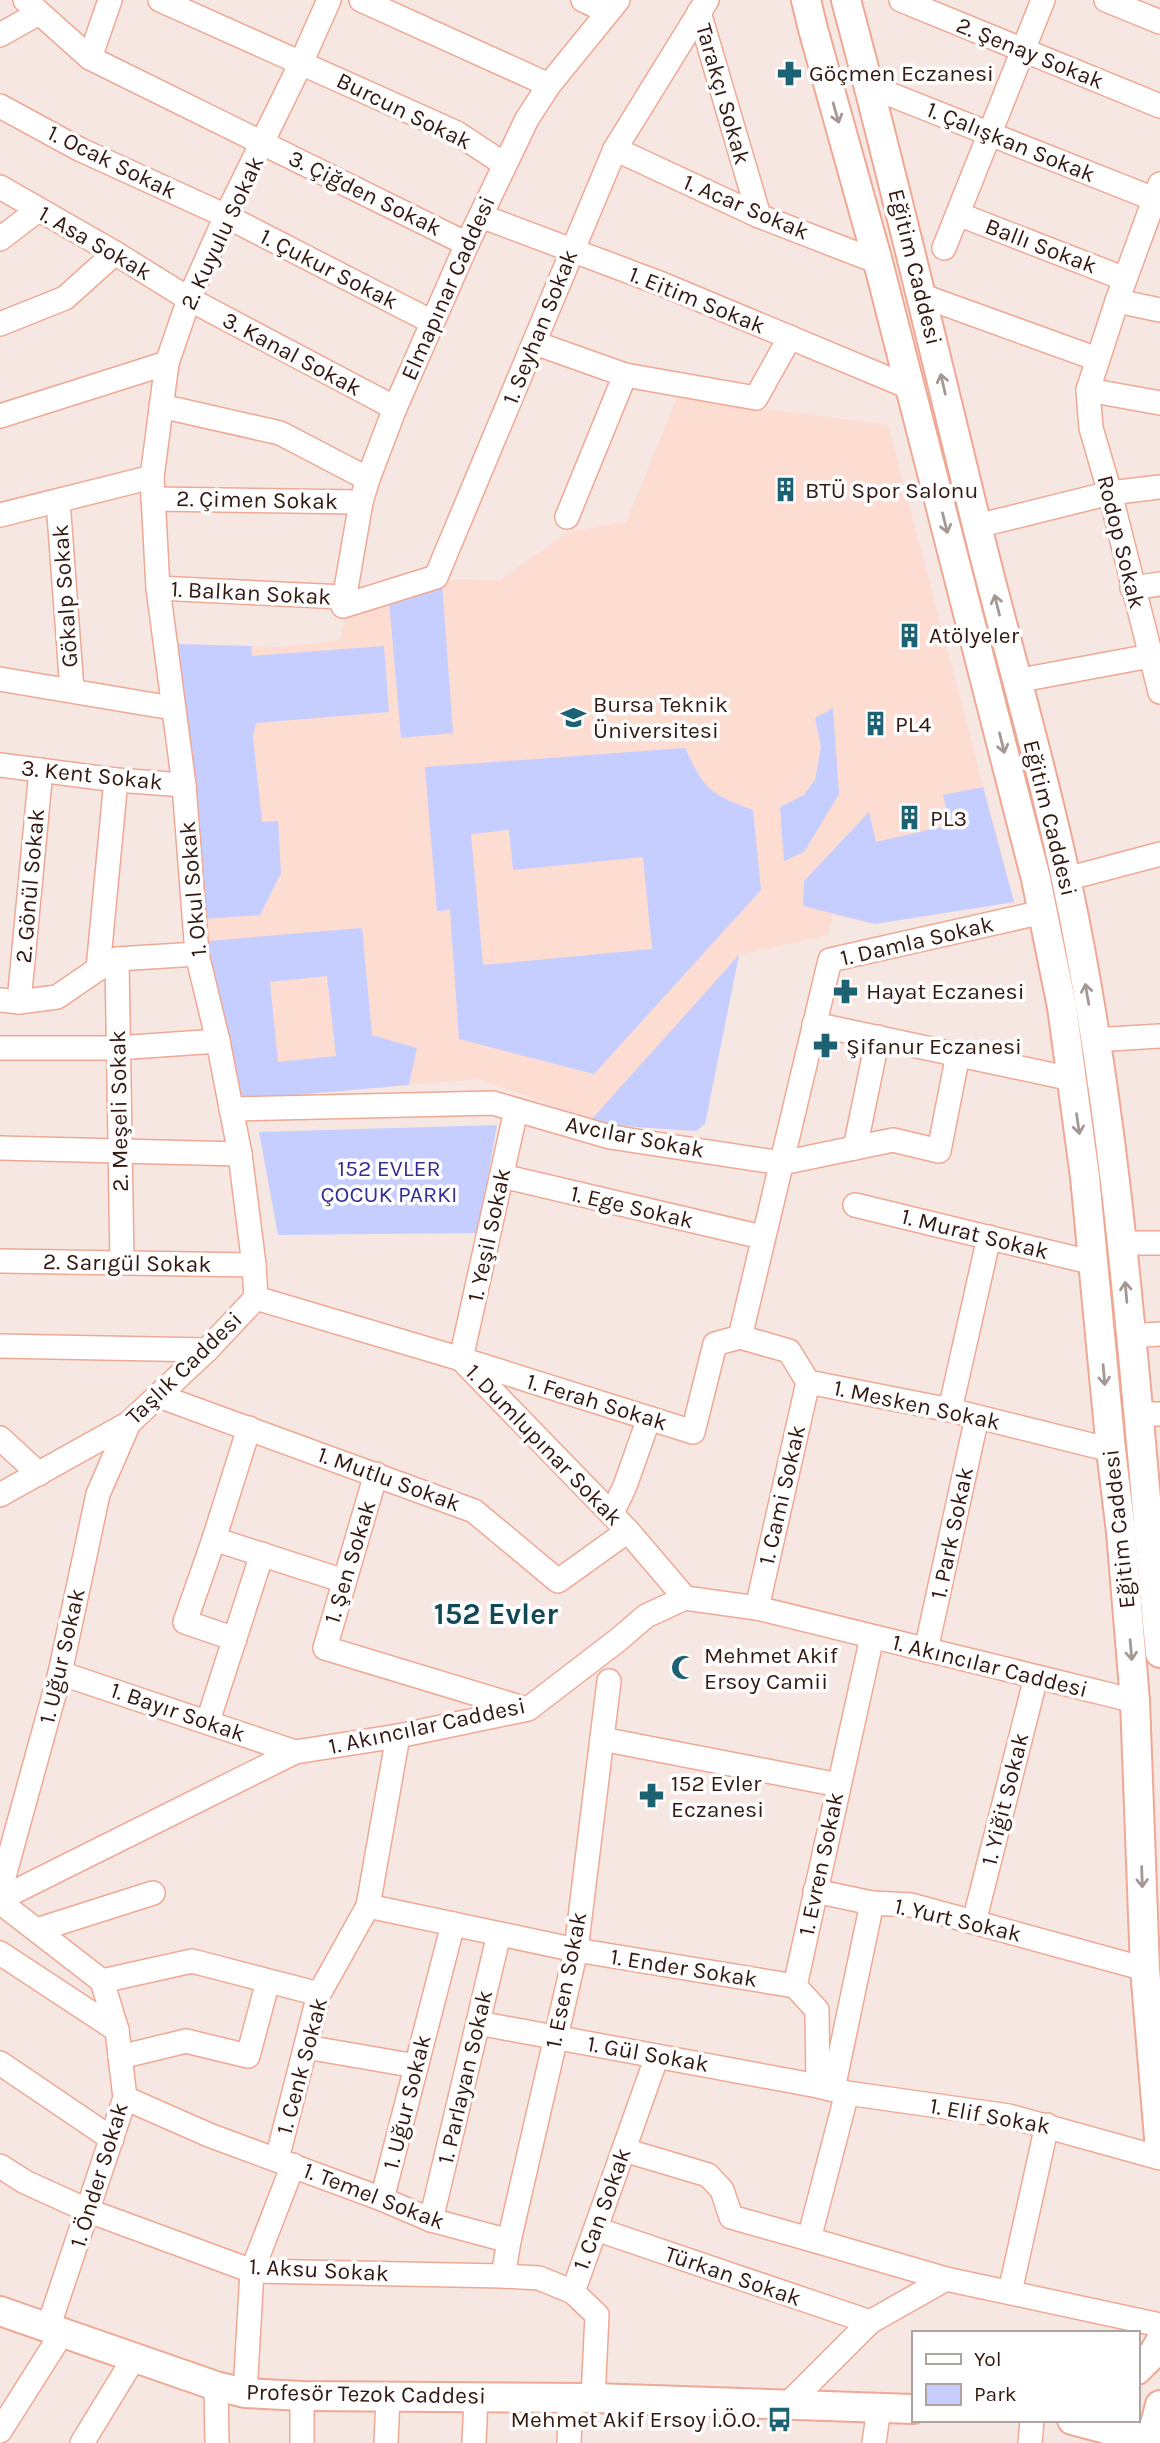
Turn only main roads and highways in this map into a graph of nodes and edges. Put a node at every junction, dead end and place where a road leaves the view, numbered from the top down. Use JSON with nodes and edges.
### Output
{"nodes":[{"id":1,"x":806,"y":0,"type":"edge"},
{"id":2,"x":846,"y":0,"type":"edge"},
{"id":3,"x":1149,"y":1414,"type":"edge"},
{"id":4,"x":1152,"y":1471,"type":"edge"},
{"id":5,"x":1156,"y":1556,"type":"edge"},
{"id":6,"x":1159,"y":1638,"type":"edge"},
{"id":7,"x":1160,"y":2150,"type":"edge"},
{"id":8,"x":0,"y":2311,"type":"edge"},
{"id":9,"x":1160,"y":2342,"type":"edge"},
{"id":10,"x":1139,"y":2368,"type":"edge"},
{"id":11,"x":1139,"y":2402,"type":"edge"},
{"id":12,"x":1160,"y":2405,"type":"edge"},
{"id":13,"x":912,"y":2409,"type":"edge"},
{"id":14,"x":1063,"y":2422,"type":"edge"},
{"id":15,"x":1079,"y":2422,"type":"edge"},
{"id":16,"x":1153,"y":2442,"type":"edge"},
{"id":17,"x":1087,"y":2443,"type":"edge"}],
"edges":[{"from":1,"to":7,"type":"main road","name":"Eğitim Caddesi","one_way":true},
{"from":3,"to":2,"type":"main road","name":"Eğitim Caddesi","one_way":true},
{"from":3,"to":4,"type":"main road","name":"Eğitim Caddesi"},
{"from":4,"to":5,"type":"main road","name":"Eğitim Caddesi"},
{"from":5,"to":6,"type":"main road","name":"Eğitim Caddesi"},
{"from":8,"to":13,"type":"main road","name":"Profesör Tezok Caddesi"},
{"from":9,"to":10,"type":"main road"},
{"from":11,"to":12,"type":"main road"},
{"from":12,"to":16,"type":"main road"},
{"from":14,"to":17,"type":"main road"},
{"from":15,"to":16,"type":"main road"}]}
